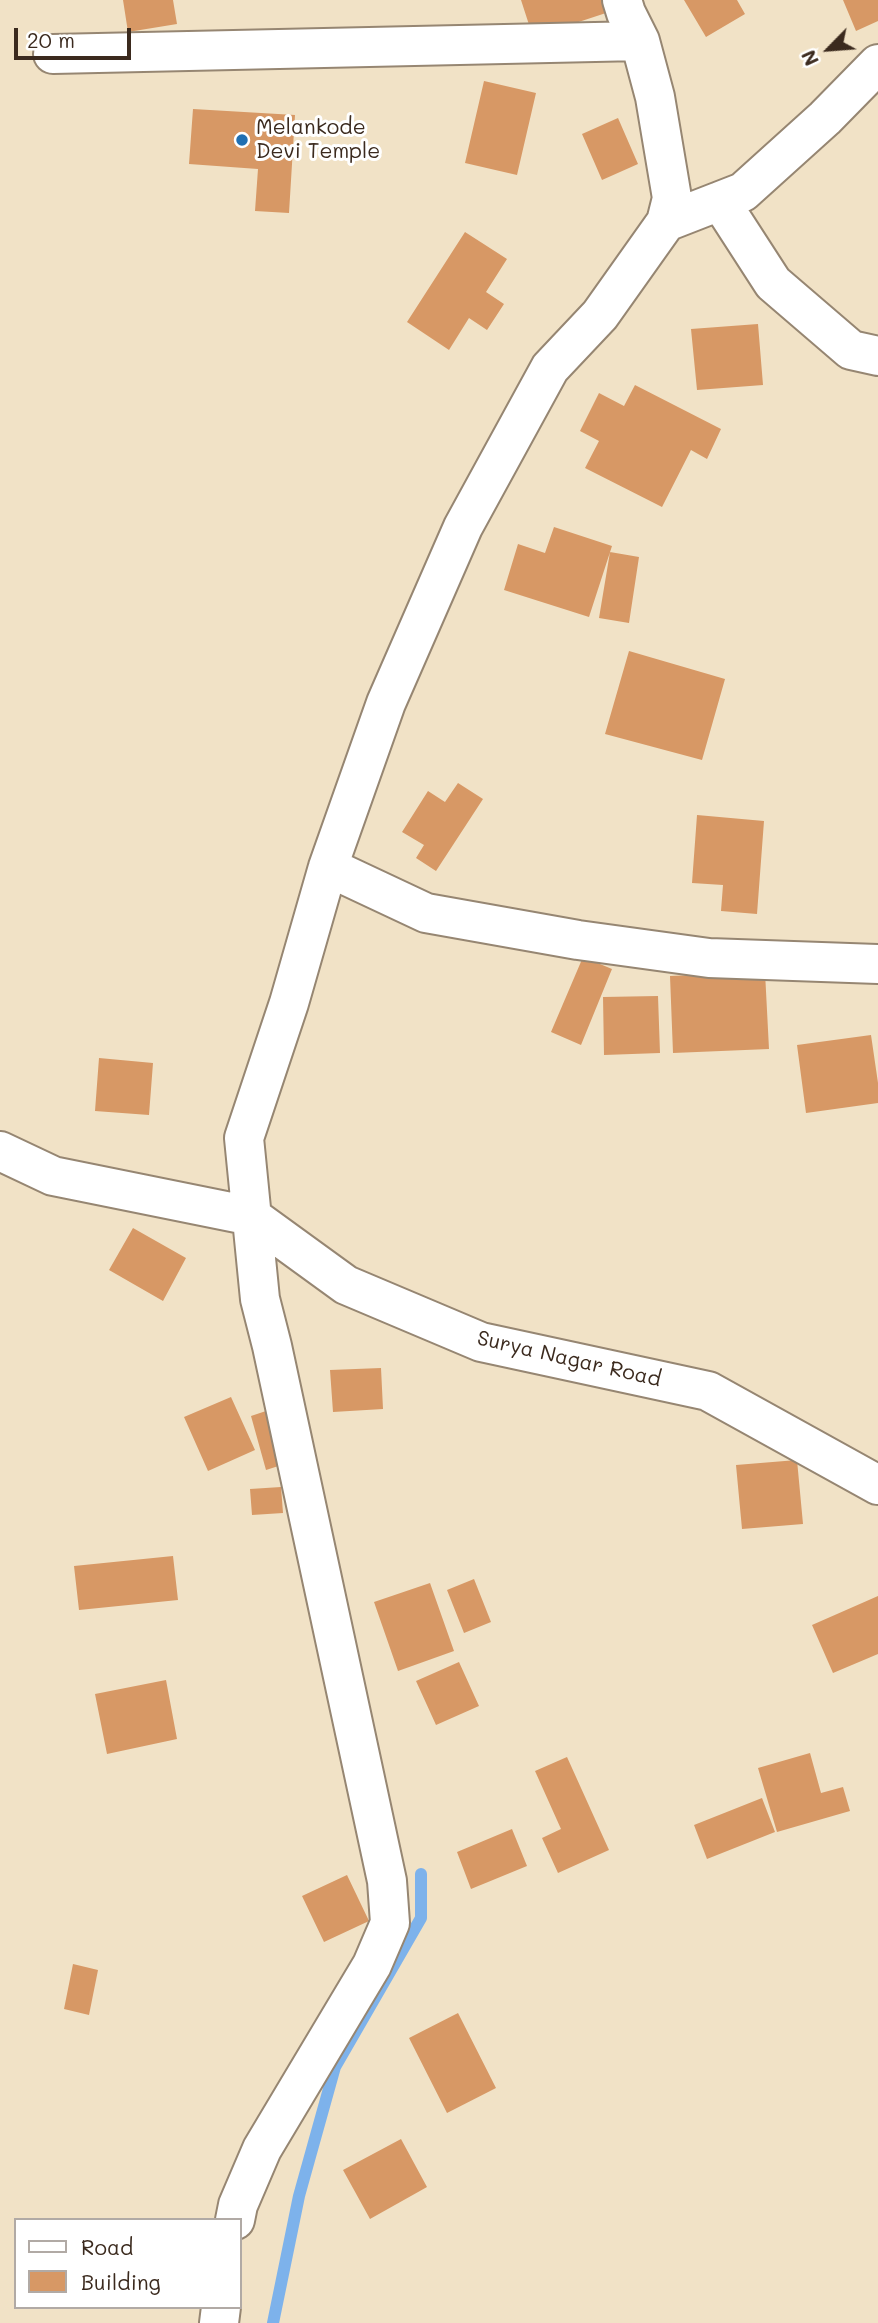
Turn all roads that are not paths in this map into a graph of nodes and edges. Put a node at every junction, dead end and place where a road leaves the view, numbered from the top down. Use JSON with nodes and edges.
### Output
{"nodes":[{"id":1,"x":622,"y":0,"type":"edge"},
{"id":2,"x":640,"y":41,"type":"junction"},
{"id":3,"x":53,"y":54,"type":"dead end"},
{"id":4,"x":878,"y":64,"type":"edge"},
{"id":5,"x":720,"y":201,"type":"junction"},
{"id":6,"x":666,"y":222,"type":"junction"},
{"id":7,"x":878,"y":356,"type":"edge"},
{"id":8,"x":328,"y":867,"type":"junction"},
{"id":9,"x":878,"y":964,"type":"edge"},
{"id":10,"x":0,"y":1151,"type":"edge"},
{"id":11,"x":251,"y":1216,"type":"junction"},
{"id":12,"x":878,"y":1485,"type":"edge"},
{"id":13,"x":235,"y":2218,"type":"edge"}],
"edges":[{"from":1,"to":2,"type":"street"},
{"from":2,"to":3,"type":"street"},
{"from":2,"to":6,"type":"street"},
{"from":4,"to":5,"type":"street"},
{"from":5,"to":6,"type":"street"},
{"from":5,"to":7,"type":"street"},
{"from":6,"to":8,"type":"street"},
{"from":8,"to":9,"type":"street"},
{"from":8,"to":11,"type":"street"},
{"from":10,"to":11,"type":"street"},
{"from":11,"to":12,"type":"street","name":"Surya Nagar Road"},
{"from":11,"to":13,"type":"street"}]}
